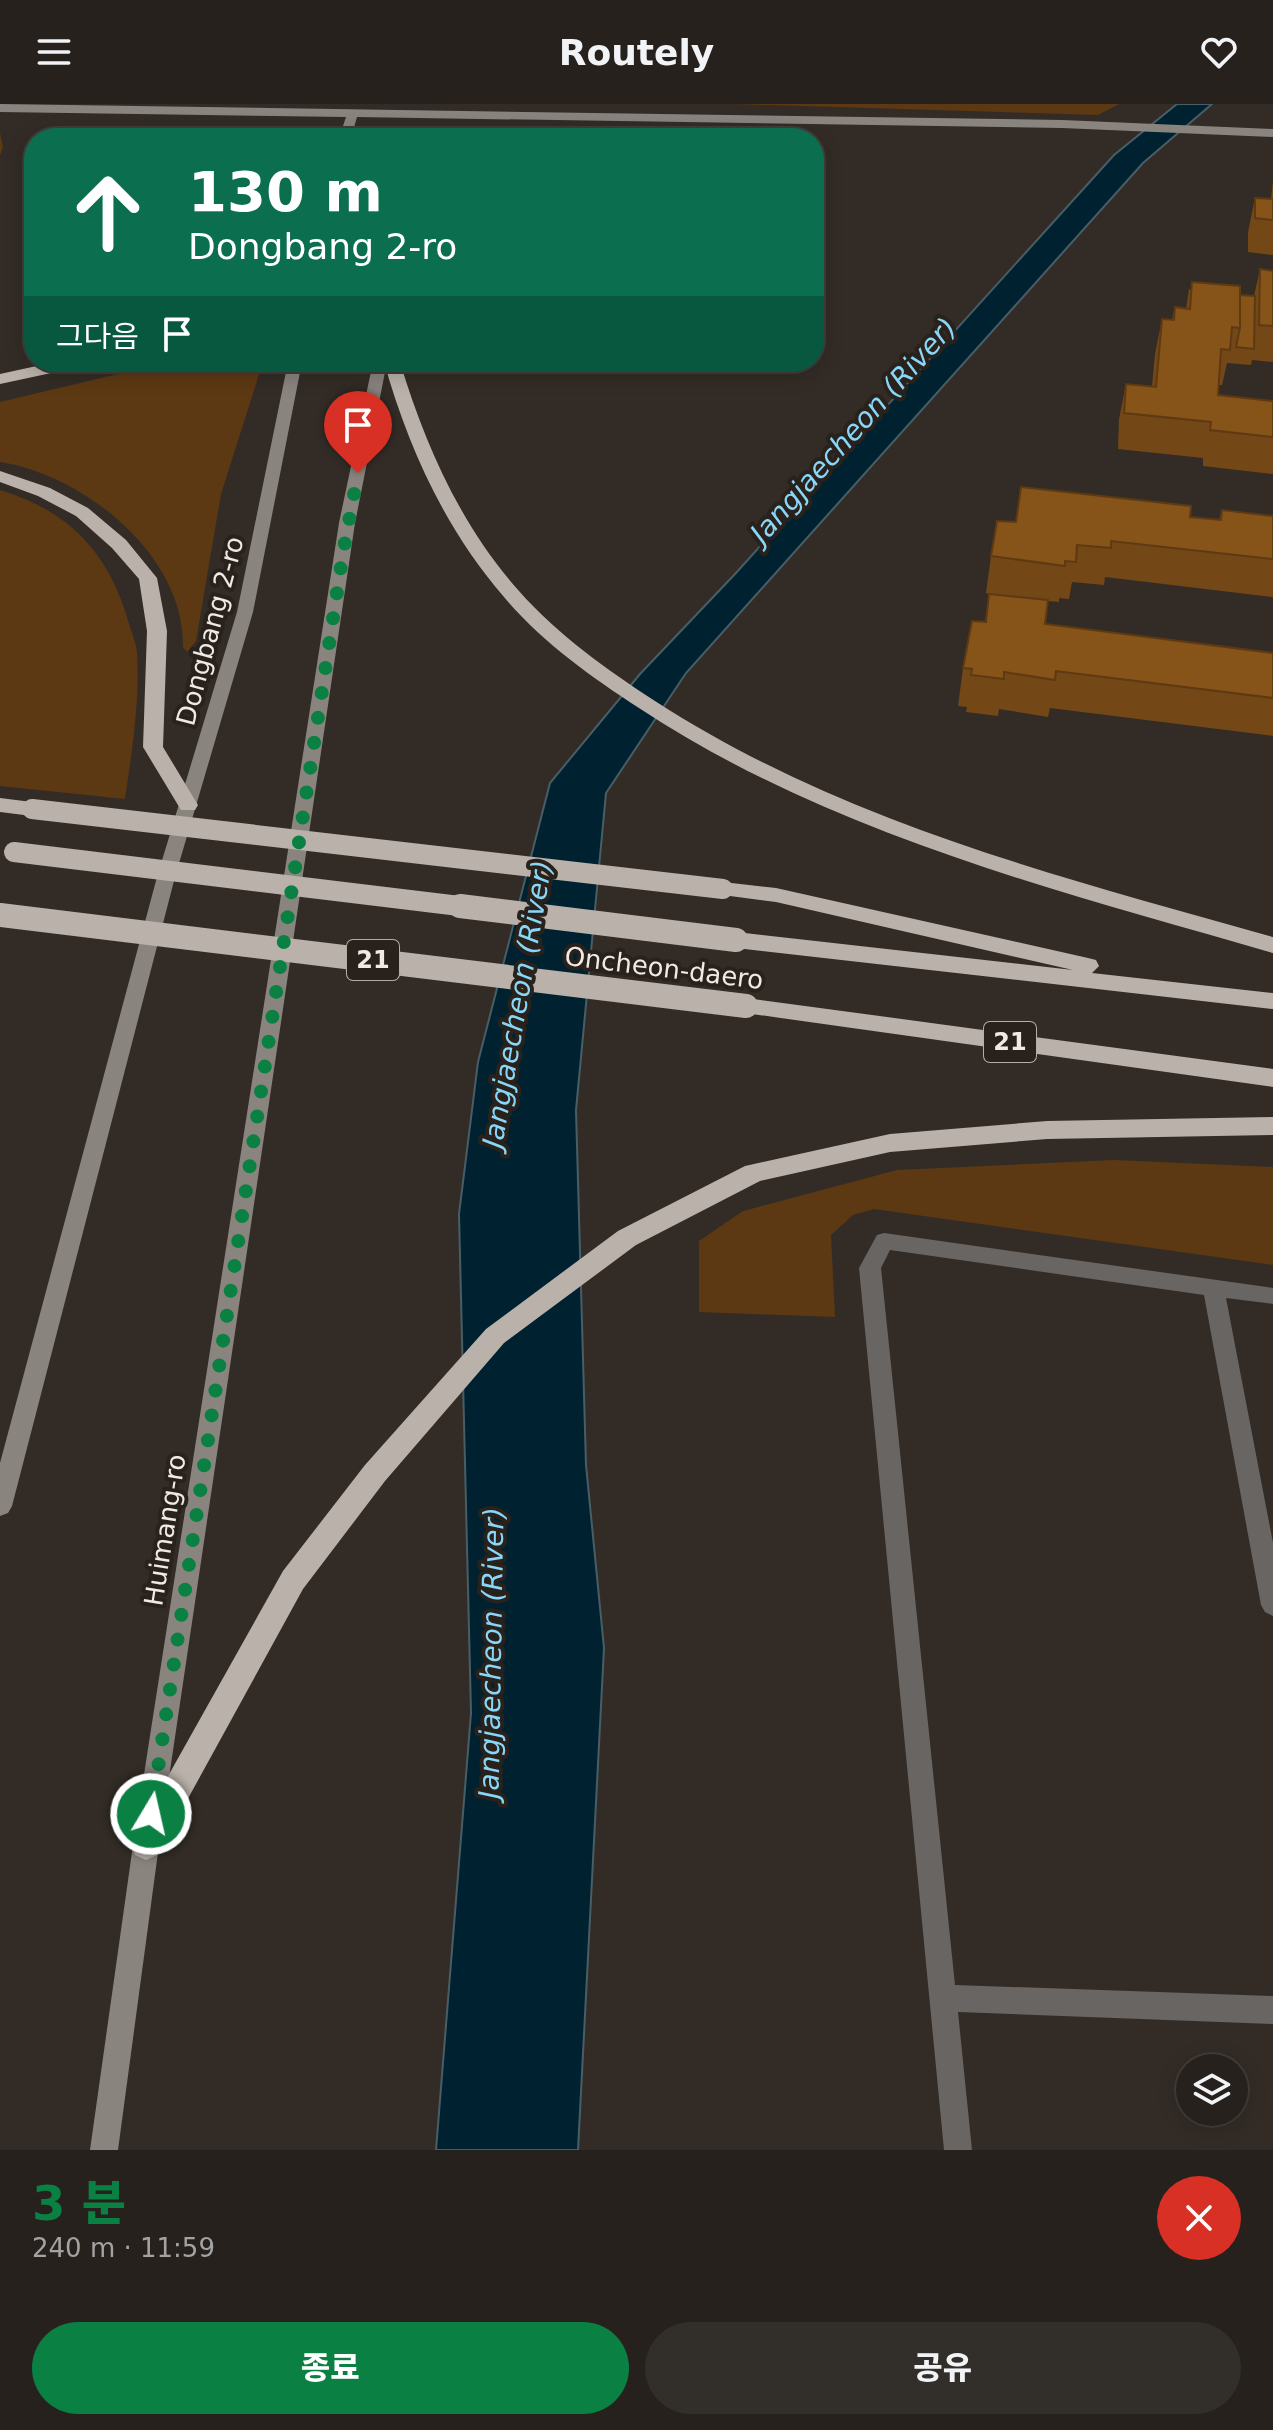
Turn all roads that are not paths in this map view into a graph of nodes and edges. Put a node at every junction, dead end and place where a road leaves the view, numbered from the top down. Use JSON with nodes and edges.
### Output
{"nodes":[{"id":1,"x":0,"y":108,"type":"edge"},
{"id":2,"x":352,"y":115,"type":"junction"},
{"id":3,"x":348,"y":128,"type":"edge"},
{"id":4,"x":1273,"y":133,"type":"edge"},
{"id":5,"x":32,"y":372,"type":"edge"},
{"id":6,"x":293,"y":372,"type":"edge"},
{"id":7,"x":372,"y":372,"type":"edge"},
{"id":8,"x":378,"y":372,"type":"edge"},
{"id":9,"x":395,"y":372,"type":"edge"},
{"id":10,"x":0,"y":379,"type":"edge"},
{"id":11,"x":375,"y":387,"type":"junction"},
{"id":12,"x":0,"y":476,"type":"edge"},
{"id":13,"x":0,"y":805,"type":"edge"},
{"id":14,"x":188,"y":805,"type":"junction"},
{"id":15,"x":7,"y":851,"type":"edge"},
{"id":16,"x":0,"y":915,"type":"edge"},
{"id":17,"x":1273,"y":945,"type":"edge"},
{"id":18,"x":1203,"y":992,"type":"junction"},
{"id":19,"x":1273,"y":1001,"type":"edge"},
{"id":20,"x":1273,"y":1078,"type":"edge"},
{"id":21,"x":1273,"y":1126,"type":"edge"},
{"id":22,"x":1213,"y":1288,"type":"junction"},
{"id":23,"x":1273,"y":1296,"type":"edge"},
{"id":24,"x":0,"y":1506,"type":"edge"},
{"id":25,"x":1270,"y":1577,"type":"edge"},
{"id":26,"x":1273,"y":1605,"type":"edge"},
{"id":27,"x":146,"y":1845,"type":"junction"},
{"id":28,"x":941,"y":1998,"type":"junction"},
{"id":29,"x":1273,"y":2010,"type":"edge"},
{"id":30,"x":104,"y":2150,"type":"edge"},
{"id":31,"x":958,"y":2150,"type":"edge"}],
"edges":[{"from":1,"to":2,"type":"main road"},
{"from":2,"to":3,"type":"main road"},
{"from":2,"to":4,"type":"main road"},
{"from":5,"to":10,"type":"highway"},
{"from":6,"to":14,"type":"main road","name":"Dongbang 2-ro"},
{"from":7,"to":11,"type":"main road"},
{"from":8,"to":11,"type":"main road"},
{"from":9,"to":17,"type":"highway"},
{"from":11,"to":27,"type":"main road","name":"Huimang-ro"},
{"from":12,"to":14,"type":"highway"},
{"from":13,"to":18,"type":"highway","bridge":true},
{"from":14,"to":24,"type":"main road","name":"Dongbang 2-ro"},
{"from":15,"to":18,"type":"highway","name":"Oncheon-daero","bridge":true},
{"from":16,"to":20,"type":"highway","name":"Oncheon-daero","number":"21","bridge":true},
{"from":18,"to":19,"type":"highway","name":"Oncheon-daero"},
{"from":21,"to":27,"type":"highway"},
{"from":22,"to":23,"type":"street"},
{"from":22,"to":25,"type":"street"},
{"from":22,"to":28,"type":"street"},
{"from":25,"to":26,"type":"street"},
{"from":27,"to":30,"type":"main road","name":"Huimang-ro"},
{"from":28,"to":29,"type":"street"},
{"from":28,"to":31,"type":"street"}]}
